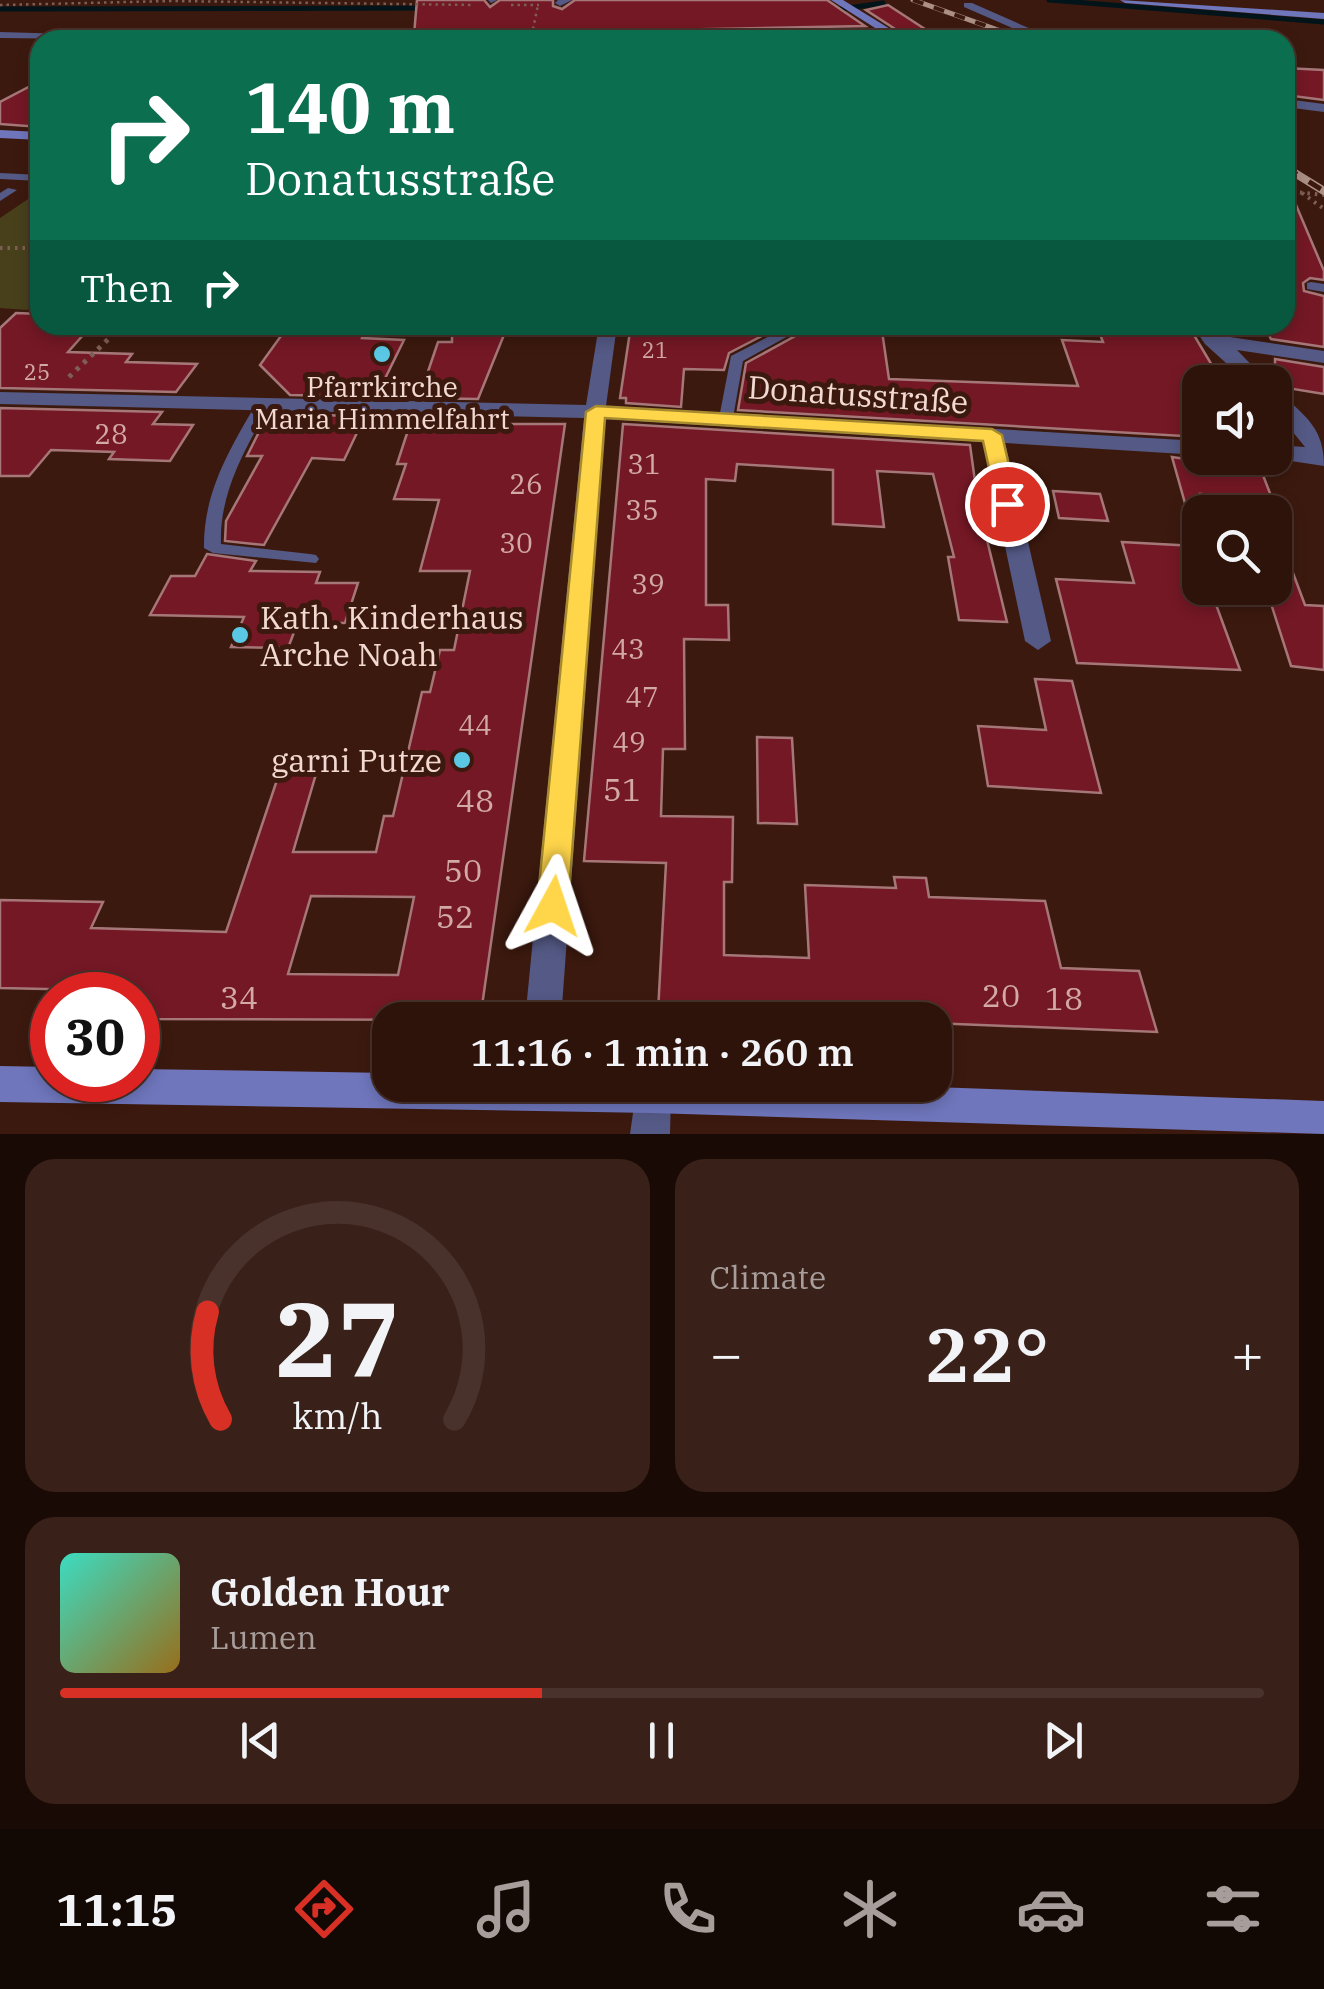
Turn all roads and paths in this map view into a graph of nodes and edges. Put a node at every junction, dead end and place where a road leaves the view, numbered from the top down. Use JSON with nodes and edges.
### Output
{"nodes":[{"id":1,"x":73,"y":0,"type":"edge"},
{"id":2,"x":350,"y":0,"type":"edge"},
{"id":3,"x":1125,"y":0,"type":"edge"},
{"id":4,"x":564,"y":2,"type":"edge"},
{"id":5,"x":66,"y":3,"type":"junction"},
{"id":6,"x":359,"y":3,"type":"junction"},
{"id":7,"x":491,"y":3,"type":"edge"},
{"id":8,"x":0,"y":5,"type":"edge"},
{"id":9,"x":844,"y":5,"type":"edge"},
{"id":10,"x":968,"y":5,"type":"dead end"},
{"id":11,"x":538,"y":7,"type":"dead end"},
{"id":12,"x":536,"y":13,"type":"dead end"},
{"id":13,"x":1324,"y":16,"type":"edge"},
{"id":14,"x":883,"y":30,"type":"edge"},
{"id":15,"x":1027,"y":30,"type":"edge"},
{"id":16,"x":0,"y":35,"type":"edge"},
{"id":17,"x":30,"y":36,"type":"edge"},
{"id":18,"x":1295,"y":104,"type":"edge"},
{"id":19,"x":1324,"y":108,"type":"edge"},
{"id":20,"x":0,"y":134,"type":"edge"},
{"id":21,"x":30,"y":136,"type":"edge"},
{"id":22,"x":0,"y":176,"type":"edge"},
{"id":23,"x":30,"y":178,"type":"edge"},
{"id":24,"x":12,"y":190,"type":"dead end"},
{"id":25,"x":1295,"y":192,"type":"edge"},
{"id":26,"x":1301,"y":192,"type":"junction"},
{"id":27,"x":1324,"y":194,"type":"edge"},
{"id":28,"x":0,"y":198,"type":"edge"},
{"id":29,"x":1324,"y":209,"type":"edge"},
{"id":30,"x":0,"y":248,"type":"edge"},
{"id":31,"x":30,"y":248,"type":"edge"},
{"id":32,"x":113,"y":335,"type":"edge"},
{"id":33,"x":607,"y":335,"type":"edge"},
{"id":34,"x":782,"y":335,"type":"edge"},
{"id":35,"x":1210,"y":335,"type":"edge"},
{"id":36,"x":1221,"y":335,"type":"edge"},
{"id":37,"x":1324,"y":357,"type":"edge"},
{"id":38,"x":1241,"y":365,"type":"edge"},
{"id":39,"x":0,"y":398,"type":"edge"},
{"id":40,"x":46,"y":399,"type":"junction"},
{"id":41,"x":262,"y":404,"type":"junction"},
{"id":42,"x":596,"y":412,"type":"junction"},
{"id":43,"x":1292,"y":416,"type":"edge"},
{"id":44,"x":726,"y":418,"type":"junction"},
{"id":45,"x":992,"y":435,"type":"junction"},
{"id":46,"x":1182,"y":447,"type":"edge"},
{"id":47,"x":1292,"y":454,"type":"edge"},
{"id":48,"x":1323,"y":457,"type":"edge"},
{"id":49,"x":310,"y":560,"type":"dead end"},
{"id":50,"x":1038,"y":641,"type":"dead end"},
{"id":51,"x":545,"y":1002,"type":"edge"},
{"id":52,"x":0,"y":1084,"type":"edge"},
{"id":53,"x":372,"y":1087,"type":"edge"},
{"id":54,"x":652,"y":1102,"type":"edge"},
{"id":55,"x":848,"y":1102,"type":"edge"},
{"id":56,"x":1324,"y":1119,"type":"edge"},
{"id":57,"x":650,"y":1134,"type":"edge"}],
"edges":[{"from":1,"to":5,"type":"path"},
{"from":2,"to":6,"type":"path"},
{"from":3,"to":13,"type":"street"},
{"from":4,"to":7,"type":"path"},
{"from":5,"to":6,"type":"path"},
{"from":5,"to":8,"type":"path"},
{"from":6,"to":7,"type":"path"},
{"from":9,"to":14,"type":"street"},
{"from":10,"to":15,"type":"street"},
{"from":11,"to":12,"type":"path"},
{"from":16,"to":17,"type":"street"},
{"from":18,"to":19,"type":"street"},
{"from":20,"to":21,"type":"street"},
{"from":22,"to":23,"type":"lane"},
{"from":24,"to":28,"type":"lane"},
{"from":25,"to":26,"type":"path"},
{"from":26,"to":27,"type":"path"},
{"from":26,"to":29,"type":"path"},
{"from":30,"to":31,"type":"path"},
{"from":32,"to":40,"type":"path"},
{"from":33,"to":42,"type":"street"},
{"from":34,"to":44,"type":"lane"},
{"from":35,"to":38,"type":"street"},
{"from":36,"to":37,"type":"street"},
{"from":39,"to":40,"type":"street","name":"Donatusstraße"},
{"from":40,"to":41,"type":"street","name":"Donatusstraße"},
{"from":41,"to":42,"type":"street","name":"Donatusstraße"},
{"from":41,"to":49,"type":"lane"},
{"from":42,"to":44,"type":"street","name":"Donatusstraße"},
{"from":42,"to":51,"type":"street"},
{"from":43,"to":48,"type":"street"},
{"from":44,"to":45,"type":"street","name":"Donatusstraße"},
{"from":45,"to":46,"type":"street","name":"Donatusstraße"},
{"from":45,"to":50,"type":"street","name":"Donatusstraße"},
{"from":47,"to":48,"type":"street"},
{"from":52,"to":53,"type":"street"},
{"from":54,"to":57,"type":"street"},
{"from":55,"to":56,"type":"street"}]}
